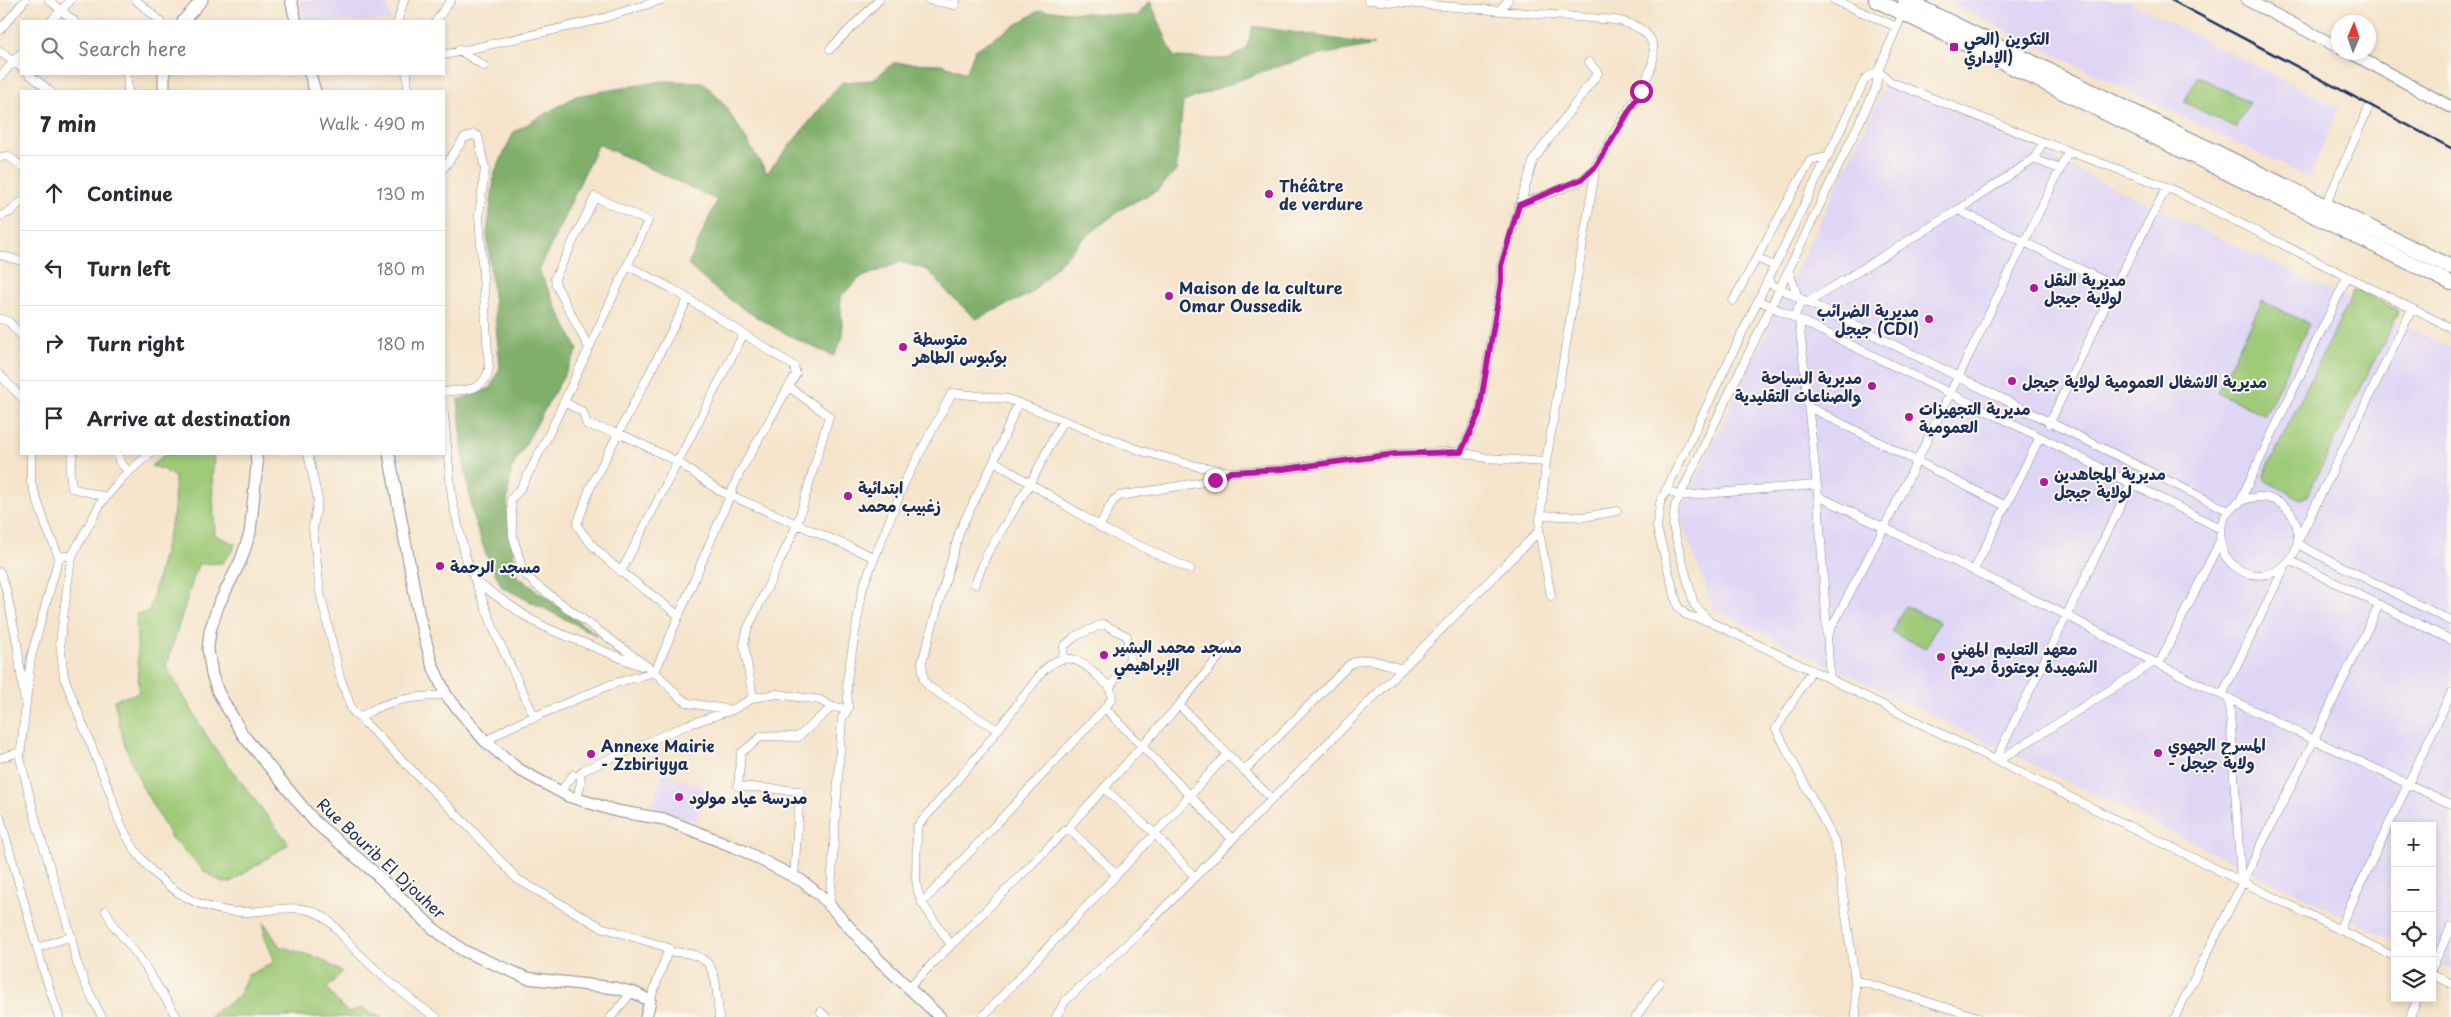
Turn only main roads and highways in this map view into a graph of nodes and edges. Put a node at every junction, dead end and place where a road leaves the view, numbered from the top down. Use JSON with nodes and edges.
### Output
{"nodes":[{"id":1,"x":202,"y":0,"type":"edge"},
{"id":2,"x":291,"y":0,"type":"edge"},
{"id":3,"x":2247,"y":0,"type":"edge"},
{"id":4,"x":1879,"y":1,"type":"edge"},
{"id":5,"x":1904,"y":7,"type":"edge"},
{"id":6,"x":184,"y":20,"type":"edge"},
{"id":7,"x":296,"y":20,"type":"edge"},
{"id":8,"x":2331,"y":43,"type":"edge"},
{"id":9,"x":2364,"y":60,"type":"edge"},
{"id":10,"x":164,"y":75,"type":"edge"},
{"id":11,"x":310,"y":75,"type":"edge"},
{"id":12,"x":164,"y":90,"type":"edge"},
{"id":13,"x":315,"y":90,"type":"edge"},
{"id":14,"x":2451,"y":107,"type":"edge"},
{"id":15,"x":2451,"y":267,"type":"edge"},
{"id":16,"x":2451,"y":283,"type":"edge"},
{"id":17,"x":256,"y":455,"type":"edge"},
{"id":18,"x":389,"y":455,"type":"edge"},
{"id":19,"x":646,"y":1017,"type":"edge"},
{"id":20,"x":940,"y":1017,"type":"edge"}],
"edges":[{"from":1,"to":6,"type":"main road"},
{"from":2,"to":7,"type":"main road"},
{"from":3,"to":8,"type":"main road"},
{"from":4,"to":5,"type":"highway"},
{"from":5,"to":15,"type":"highway"},
{"from":5,"to":16,"type":"highway"},
{"from":9,"to":14,"type":"main road"},
{"from":10,"to":12,"type":"main road"},
{"from":11,"to":13,"type":"main road"},
{"from":17,"to":19,"type":"main road","name":"Rue Bourib El Djouher"},
{"from":18,"to":20,"type":"main road"}]}
